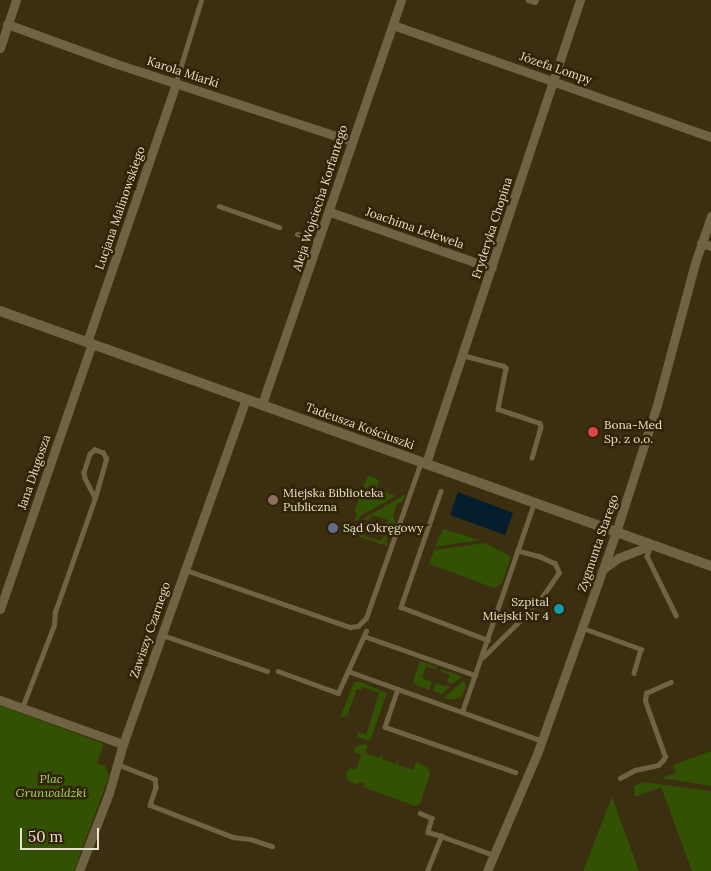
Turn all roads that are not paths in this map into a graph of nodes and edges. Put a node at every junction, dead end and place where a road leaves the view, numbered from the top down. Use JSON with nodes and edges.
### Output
{"nodes":[{"id":1,"x":16,"y":0,"type":"edge"},
{"id":2,"x":202,"y":0,"type":"edge"},
{"id":3,"x":401,"y":0,"type":"edge"},
{"id":4,"x":528,"y":0,"type":"edge"},
{"id":5,"x":536,"y":0,"type":"edge"},
{"id":6,"x":580,"y":0,"type":"edge"},
{"id":7,"x":7,"y":24,"type":"junction"},
{"id":8,"x":393,"y":25,"type":"junction"},
{"id":9,"x":0,"y":48,"type":"edge"},
{"id":10,"x":554,"y":80,"type":"junction"},
{"id":11,"x":176,"y":83,"type":"junction"},
{"id":12,"x":711,"y":136,"type":"edge"},
{"id":13,"x":351,"y":141,"type":"junction"},
{"id":14,"x":219,"y":206,"type":"dead end"},
{"id":15,"x":330,"y":212,"type":"junction"},
{"id":16,"x":711,"y":216,"type":"edge"},
{"id":17,"x":279,"y":227,"type":"dead end"},
{"id":18,"x":297,"y":234,"type":"dead end"},
{"id":19,"x":320,"y":242,"type":"junction"},
{"id":20,"x":701,"y":243,"type":"junction"},
{"id":21,"x":711,"y":246,"type":"edge"},
{"id":22,"x":492,"y":268,"type":"junction"},
{"id":23,"x":0,"y":311,"type":"edge"},
{"id":24,"x":90,"y":343,"type":"junction"},
{"id":25,"x":462,"y":355,"type":"junction"},
{"id":26,"x":246,"y":399,"type":"junction"},
{"id":27,"x":262,"y":404,"type":"junction"},
{"id":28,"x":532,"y":458,"type":"dead end"},
{"id":29,"x":424,"y":462,"type":"junction"},
{"id":30,"x":441,"y":491,"type":"dead end"},
{"id":31,"x":95,"y":498,"type":"junction"},
{"id":32,"x":534,"y":502,"type":"junction"},
{"id":33,"x":616,"y":532,"type":"junction"},
{"id":34,"x":652,"y":545,"type":"junction"},
{"id":35,"x":518,"y":551,"type":"junction"},
{"id":36,"x":711,"y":566,"type":"edge"},
{"id":37,"x":603,"y":569,"type":"junction"},
{"id":38,"x":184,"y":570,"type":"junction"},
{"id":39,"x":0,"y":609,"type":"edge"},
{"id":40,"x":676,"y":615,"type":"dead end"},
{"id":41,"x":582,"y":628,"type":"junction"},
{"id":42,"x":162,"y":634,"type":"junction"},
{"id":43,"x":488,"y":640,"type":"junction"},
{"id":44,"x":481,"y":659,"type":"junction"},
{"id":45,"x":267,"y":670,"type":"dead end"},
{"id":46,"x":348,"y":671,"type":"junction"},
{"id":47,"x":278,"y":672,"type":"dead end"},
{"id":48,"x":634,"y":673,"type":"dead end"},
{"id":49,"x":475,"y":674,"type":"junction"},
{"id":50,"x":671,"y":682,"type":"dead end"},
{"id":51,"x":398,"y":689,"type":"junction"},
{"id":52,"x":0,"y":700,"type":"edge"},
{"id":53,"x":22,"y":708,"type":"junction"},
{"id":54,"x":462,"y":712,"type":"junction"},
{"id":55,"x":542,"y":741,"type":"junction"},
{"id":56,"x":123,"y":744,"type":"junction"},
{"id":57,"x":117,"y":764,"type":"junction"},
{"id":58,"x":514,"y":772,"type":"dead end"},
{"id":59,"x":620,"y":778,"type":"dead end"},
{"id":60,"x":420,"y":813,"type":"dead end"},
{"id":61,"x":441,"y":836,"type":"junction"},
{"id":62,"x":272,"y":846,"type":"dead end"},
{"id":63,"x":494,"y":855,"type":"junction"},
{"id":64,"x":79,"y":871,"type":"edge"},
{"id":65,"x":427,"y":871,"type":"edge"},
{"id":66,"x":487,"y":871,"type":"edge"}],
"edges":[{"from":1,"to":7,"type":"street"},
{"from":2,"to":11,"type":"lane"},
{"from":3,"to":8,"type":"street","name":"Aleja Wojciecha Korfantego"},
{"from":4,"to":5,"type":"lane"},
{"from":6,"to":10,"type":"street","name":"Fryderyka Chopina"},
{"from":7,"to":9,"type":"street"},
{"from":7,"to":11,"type":"street","name":"Karola Miarki"},
{"from":8,"to":10,"type":"street","name":"Józefa Lompy"},
{"from":8,"to":13,"type":"street","name":"Aleja Wojciecha Korfantego"},
{"from":10,"to":12,"type":"street","name":"Józefa Lompy"},
{"from":10,"to":22,"type":"street","name":"Fryderyka Chopina"},
{"from":11,"to":13,"type":"street","name":"Karola Miarki"},
{"from":11,"to":24,"type":"street","name":"Lucjana Malinowskiego"},
{"from":13,"to":15,"type":"street","name":"Aleja Wojciecha Korfantego"},
{"from":14,"to":17,"type":"lane"},
{"from":15,"to":19,"type":"street","name":"Aleja Wojciecha Korfantego"},
{"from":15,"to":22,"type":"street","name":"Joachima Lelewela"},
{"from":16,"to":20,"type":"street","name":"Zygmunta Starego"},
{"from":18,"to":19,"type":"lane"},
{"from":19,"to":27,"type":"street","name":"Aleja Wojciecha Korfantego"},
{"from":20,"to":21,"type":"street"},
{"from":20,"to":33,"type":"street","name":"Zygmunta Starego"},
{"from":22,"to":25,"type":"street","name":"Fryderyka Chopina"},
{"from":23,"to":24,"type":"street","name":"Tadeusza Kościuszki"},
{"from":24,"to":26,"type":"street","name":"Tadeusza Kościuszki"},
{"from":24,"to":39,"type":"street","name":"Jana Długosza"},
{"from":25,"to":28,"type":"lane"},
{"from":25,"to":29,"type":"street","name":"Fryderyka Chopina"},
{"from":26,"to":27,"type":"street","name":"Tadeusza Kościuszki"},
{"from":26,"to":38,"type":"street","name":"Zawiszy Czarnego"},
{"from":27,"to":29,"type":"street","name":"Tadeusza Kościuszki"},
{"from":29,"to":32,"type":"street","name":"Tadeusza Kościuszki"},
{"from":29,"to":38,"type":"lane"},
{"from":30,"to":43,"type":"lane"},
{"from":31,"to":31,"type":"lane"},
{"from":31,"to":53,"type":"lane"},
{"from":32,"to":33,"type":"street","name":"Tadeusza Kościuszki"},
{"from":32,"to":35,"type":"lane"},
{"from":33,"to":34,"type":"street","name":"Tadeusza Kościuszki"},
{"from":33,"to":37,"type":"street","name":"Zygmunta Starego"},
{"from":34,"to":36,"type":"street","name":"Tadeusza Kościuszki"},
{"from":34,"to":37,"type":"street"},
{"from":34,"to":40,"type":"lane"},
{"from":35,"to":43,"type":"lane"},
{"from":35,"to":44,"type":"lane"},
{"from":37,"to":41,"type":"street","name":"Zygmunta Starego"},
{"from":38,"to":42,"type":"street","name":"Zawiszy Czarnego"},
{"from":41,"to":48,"type":"lane"},
{"from":41,"to":55,"type":"street","name":"Zygmunta Starego"},
{"from":42,"to":45,"type":"lane"},
{"from":42,"to":56,"type":"street","name":"Zawiszy Czarnego"},
{"from":43,"to":44,"type":"lane"},
{"from":44,"to":49,"type":"lane"},
{"from":46,"to":47,"type":"lane"},
{"from":46,"to":49,"type":"lane"},
{"from":46,"to":51,"type":"lane"},
{"from":49,"to":54,"type":"lane"},
{"from":50,"to":59,"type":"lane"},
{"from":51,"to":54,"type":"lane"},
{"from":51,"to":58,"type":"lane"},
{"from":52,"to":53,"type":"street"},
{"from":53,"to":56,"type":"street"},
{"from":54,"to":55,"type":"lane"},
{"from":55,"to":63,"type":"street","name":"Zygmunta Starego"},
{"from":56,"to":57,"type":"street","name":"Zawiszy Czarnego"},
{"from":57,"to":62,"type":"lane"},
{"from":57,"to":64,"type":"street","name":"Zawiszy Czarnego"},
{"from":60,"to":61,"type":"lane"},
{"from":61,"to":63,"type":"lane"},
{"from":61,"to":65,"type":"lane"},
{"from":63,"to":66,"type":"street","name":"Zygmunta Starego"}]}
